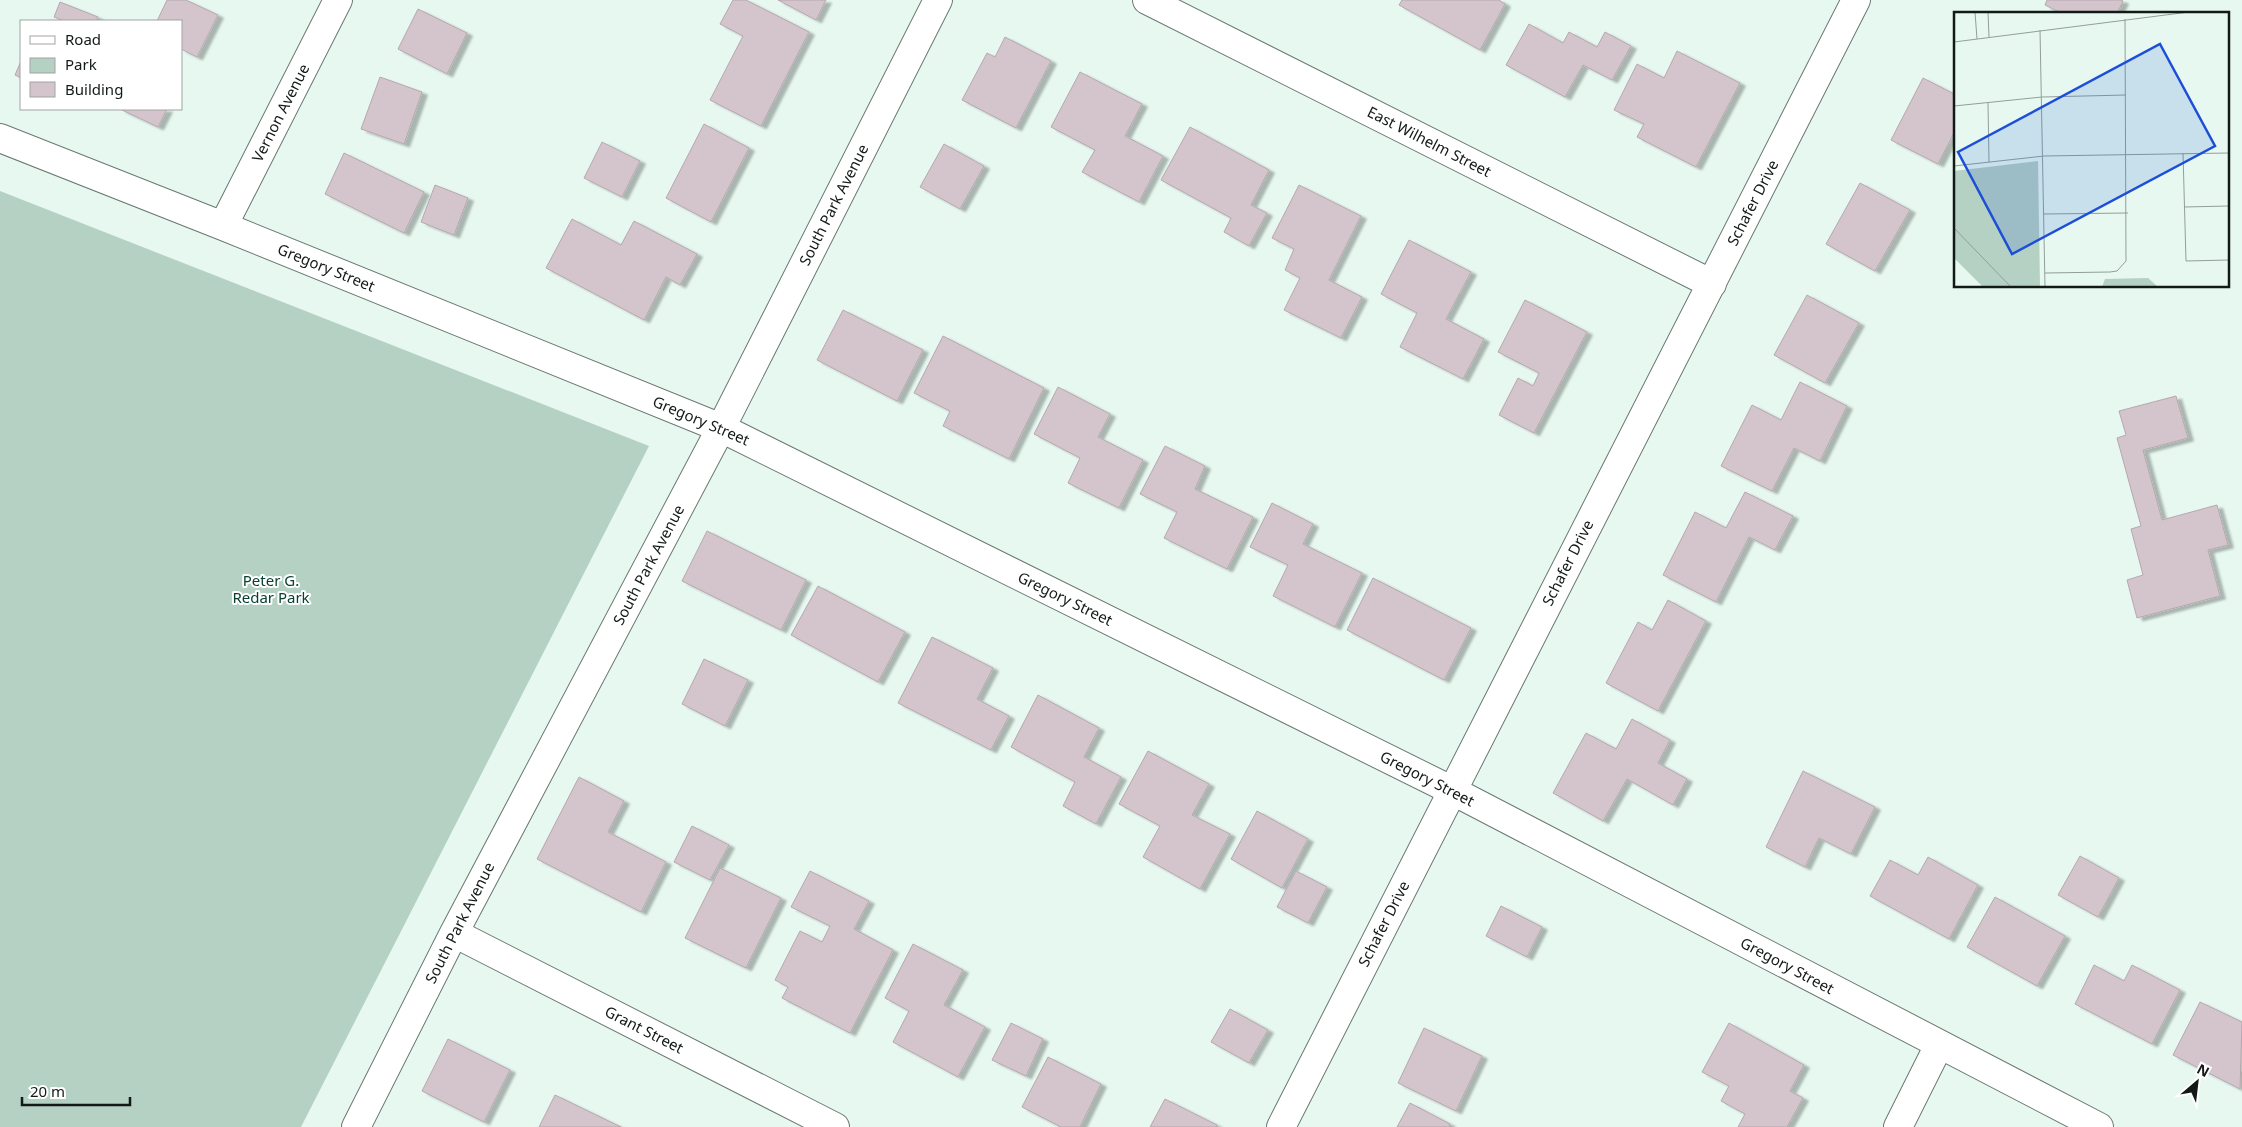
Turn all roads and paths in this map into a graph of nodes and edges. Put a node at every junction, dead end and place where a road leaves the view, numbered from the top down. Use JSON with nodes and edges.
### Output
{"nodes":[{"id":1,"x":338,"y":0,"type":"edge"},
{"id":2,"x":938,"y":0,"type":"edge"},
{"id":3,"x":1147,"y":0,"type":"edge"},
{"id":4,"x":1856,"y":0,"type":"edge"},
{"id":5,"x":0,"y":138,"type":"edge"},
{"id":6,"x":224,"y":226,"type":"junction"},
{"id":7,"x":1712,"y":284,"type":"junction"},
{"id":8,"x":721,"y":428,"type":"junction"},
{"id":9,"x":1451,"y":790,"type":"junction"},
{"id":10,"x":454,"y":933,"type":"junction"},
{"id":11,"x":1939,"y":1046,"type":"junction"},
{"id":12,"x":356,"y":1127,"type":"edge"},
{"id":13,"x":835,"y":1127,"type":"edge"},
{"id":14,"x":1281,"y":1127,"type":"edge"},
{"id":15,"x":1898,"y":1127,"type":"edge"},
{"id":16,"x":2099,"y":1127,"type":"edge"}],
"edges":[{"from":1,"to":6,"type":"street","name":"Vernon Avenue"},
{"from":2,"to":8,"type":"street","name":"South Park Avenue"},
{"from":3,"to":7,"type":"street","name":"East Wilhelm Street"},
{"from":4,"to":7,"type":"street","name":"Schafer Drive"},
{"from":5,"to":6,"type":"street","name":"Gregory Street"},
{"from":6,"to":8,"type":"street","name":"Gregory Street"},
{"from":7,"to":9,"type":"street","name":"Schafer Drive"},
{"from":8,"to":9,"type":"street","name":"Gregory Street"},
{"from":8,"to":10,"type":"street","name":"South Park Avenue"},
{"from":9,"to":11,"type":"street","name":"Gregory Street"},
{"from":9,"to":14,"type":"street","name":"Schafer Drive"},
{"from":10,"to":12,"type":"street","name":"South Park Avenue"},
{"from":10,"to":13,"type":"street","name":"Grant Street"},
{"from":11,"to":15,"type":"street"},
{"from":11,"to":16,"type":"street","name":"Gregory Street"}]}
